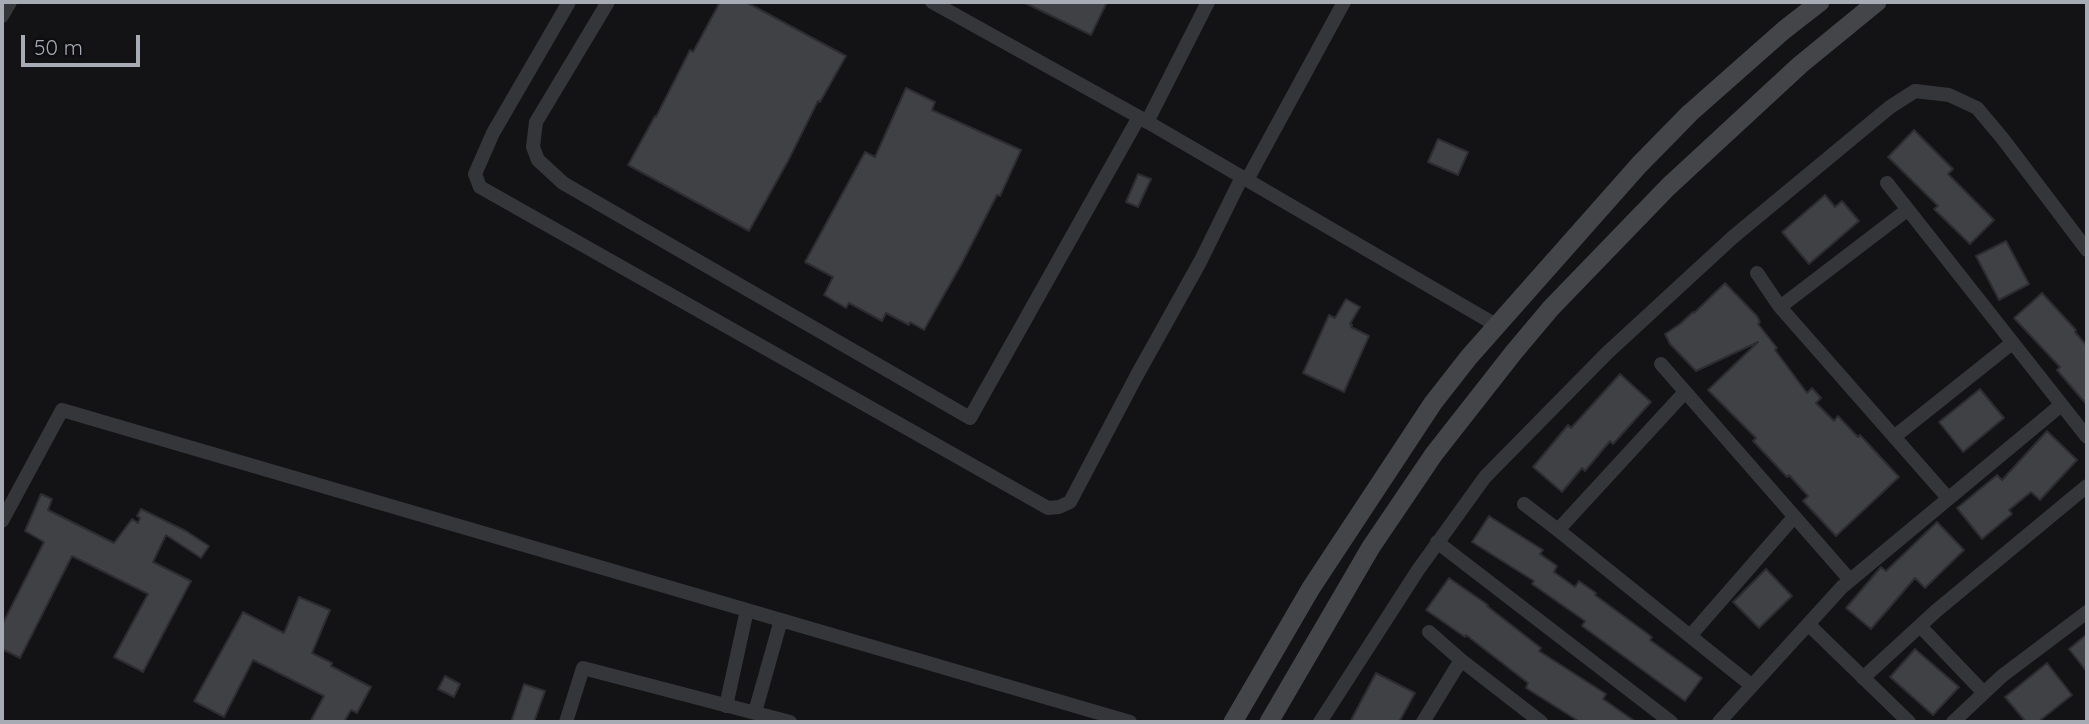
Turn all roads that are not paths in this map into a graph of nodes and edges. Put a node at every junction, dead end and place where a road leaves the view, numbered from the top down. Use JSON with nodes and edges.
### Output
{"nodes":[{"id":1,"x":10,"y":2,"type":"edge"},
{"id":2,"x":569,"y":2,"type":"edge"},
{"id":3,"x":608,"y":2,"type":"edge"},
{"id":4,"x":932,"y":2,"type":"edge"},
{"id":5,"x":1208,"y":2,"type":"edge"},
{"id":6,"x":1344,"y":2,"type":"edge"},
{"id":7,"x":1820,"y":2,"type":"edge"},
{"id":8,"x":1877,"y":2,"type":"edge"},
{"id":9,"x":2,"y":16,"type":"edge"},
{"id":10,"x":1143,"y":120,"type":"junction"},
{"id":11,"x":1245,"y":179,"type":"junction"},
{"id":12,"x":1887,"y":183,"type":"dead end"},
{"id":13,"x":1907,"y":210,"type":"junction"},
{"id":14,"x":2087,"y":250,"type":"edge"},
{"id":15,"x":1757,"y":274,"type":"dead end"},
{"id":16,"x":1780,"y":307,"type":"junction"},
{"id":17,"x":1496,"y":325,"type":"junction"},
{"id":18,"x":2012,"y":343,"type":"junction"},
{"id":19,"x":1661,"y":364,"type":"dead end"},
{"id":20,"x":1685,"y":392,"type":"junction"},
{"id":21,"x":2061,"y":405,"type":"junction"},
{"id":22,"x":1894,"y":437,"type":"junction"},
{"id":23,"x":2087,"y":437,"type":"edge"},
{"id":24,"x":2087,"y":486,"type":"edge"},
{"id":25,"x":1948,"y":498,"type":"junction"},
{"id":26,"x":1524,"y":504,"type":"dead end"},
{"id":27,"x":1794,"y":517,"type":"junction"},
{"id":28,"x":2,"y":521,"type":"edge"},
{"id":29,"x":1559,"y":530,"type":"junction"},
{"id":30,"x":1437,"y":542,"type":"junction"},
{"id":31,"x":1850,"y":580,"type":"junction"},
{"id":32,"x":747,"y":610,"type":"junction"},
{"id":33,"x":2087,"y":612,"type":"edge"},
{"id":34,"x":780,"y":620,"type":"junction"},
{"id":35,"x":1808,"y":624,"type":"junction"},
{"id":36,"x":1920,"y":626,"type":"junction"},
{"id":37,"x":1429,"y":632,"type":"dead end"},
{"id":38,"x":1690,"y":636,"type":"junction"},
{"id":39,"x":1461,"y":660,"type":"junction"},
{"id":40,"x":1863,"y":678,"type":"junction"},
{"id":41,"x":1751,"y":685,"type":"junction"},
{"id":42,"x":1984,"y":693,"type":"junction"},
{"id":43,"x":726,"y":706,"type":"junction"},
{"id":44,"x":755,"y":712,"type":"junction"},
{"id":45,"x":566,"y":722,"type":"edge"},
{"id":46,"x":790,"y":722,"type":"edge"},
{"id":47,"x":1130,"y":722,"type":"edge"},
{"id":48,"x":1233,"y":722,"type":"edge"},
{"id":49,"x":1269,"y":722,"type":"edge"},
{"id":50,"x":1320,"y":722,"type":"edge"},
{"id":51,"x":1423,"y":722,"type":"edge"},
{"id":52,"x":1541,"y":722,"type":"edge"},
{"id":53,"x":1671,"y":722,"type":"edge"},
{"id":54,"x":1719,"y":722,"type":"edge"},
{"id":55,"x":1909,"y":722,"type":"edge"},
{"id":56,"x":1953,"y":722,"type":"edge"}],
"edges":[{"from":1,"to":9,"type":"street"},
{"from":2,"to":11,"type":"street"},
{"from":3,"to":10,"type":"street"},
{"from":4,"to":10,"type":"street"},
{"from":5,"to":10,"type":"street"},
{"from":6,"to":11,"type":"street"},
{"from":7,"to":17,"type":"street"},
{"from":8,"to":49,"type":"street"},
{"from":10,"to":11,"type":"street"},
{"from":11,"to":17,"type":"street"},
{"from":12,"to":13,"type":"street"},
{"from":13,"to":16,"type":"street"},
{"from":13,"to":18,"type":"street"},
{"from":14,"to":30,"type":"street"},
{"from":15,"to":16,"type":"street"},
{"from":16,"to":22,"type":"street"},
{"from":17,"to":48,"type":"street"},
{"from":18,"to":21,"type":"street"},
{"from":18,"to":22,"type":"street"},
{"from":19,"to":20,"type":"street"},
{"from":20,"to":27,"type":"street"},
{"from":20,"to":29,"type":"street"},
{"from":21,"to":23,"type":"street"},
{"from":21,"to":25,"type":"street"},
{"from":22,"to":25,"type":"street"},
{"from":24,"to":36,"type":"street"},
{"from":25,"to":31,"type":"street"},
{"from":26,"to":29,"type":"street"},
{"from":27,"to":31,"type":"street"},
{"from":27,"to":38,"type":"street"},
{"from":28,"to":32,"type":"street"},
{"from":29,"to":38,"type":"street"},
{"from":30,"to":50,"type":"street"},
{"from":30,"to":53,"type":"street"},
{"from":31,"to":35,"type":"street"},
{"from":32,"to":34,"type":"street"},
{"from":32,"to":43,"type":"street"},
{"from":33,"to":42,"type":"street"},
{"from":34,"to":44,"type":"street"},
{"from":34,"to":47,"type":"street"},
{"from":35,"to":40,"type":"street"},
{"from":35,"to":41,"type":"street"},
{"from":36,"to":40,"type":"street"},
{"from":36,"to":42,"type":"street"},
{"from":37,"to":39,"type":"street"},
{"from":38,"to":41,"type":"street"},
{"from":39,"to":51,"type":"street"},
{"from":39,"to":52,"type":"street"},
{"from":40,"to":55,"type":"street"},
{"from":41,"to":54,"type":"street"},
{"from":42,"to":56,"type":"street"},
{"from":43,"to":44,"type":"street"},
{"from":43,"to":45,"type":"street"},
{"from":44,"to":46,"type":"street"}]}
